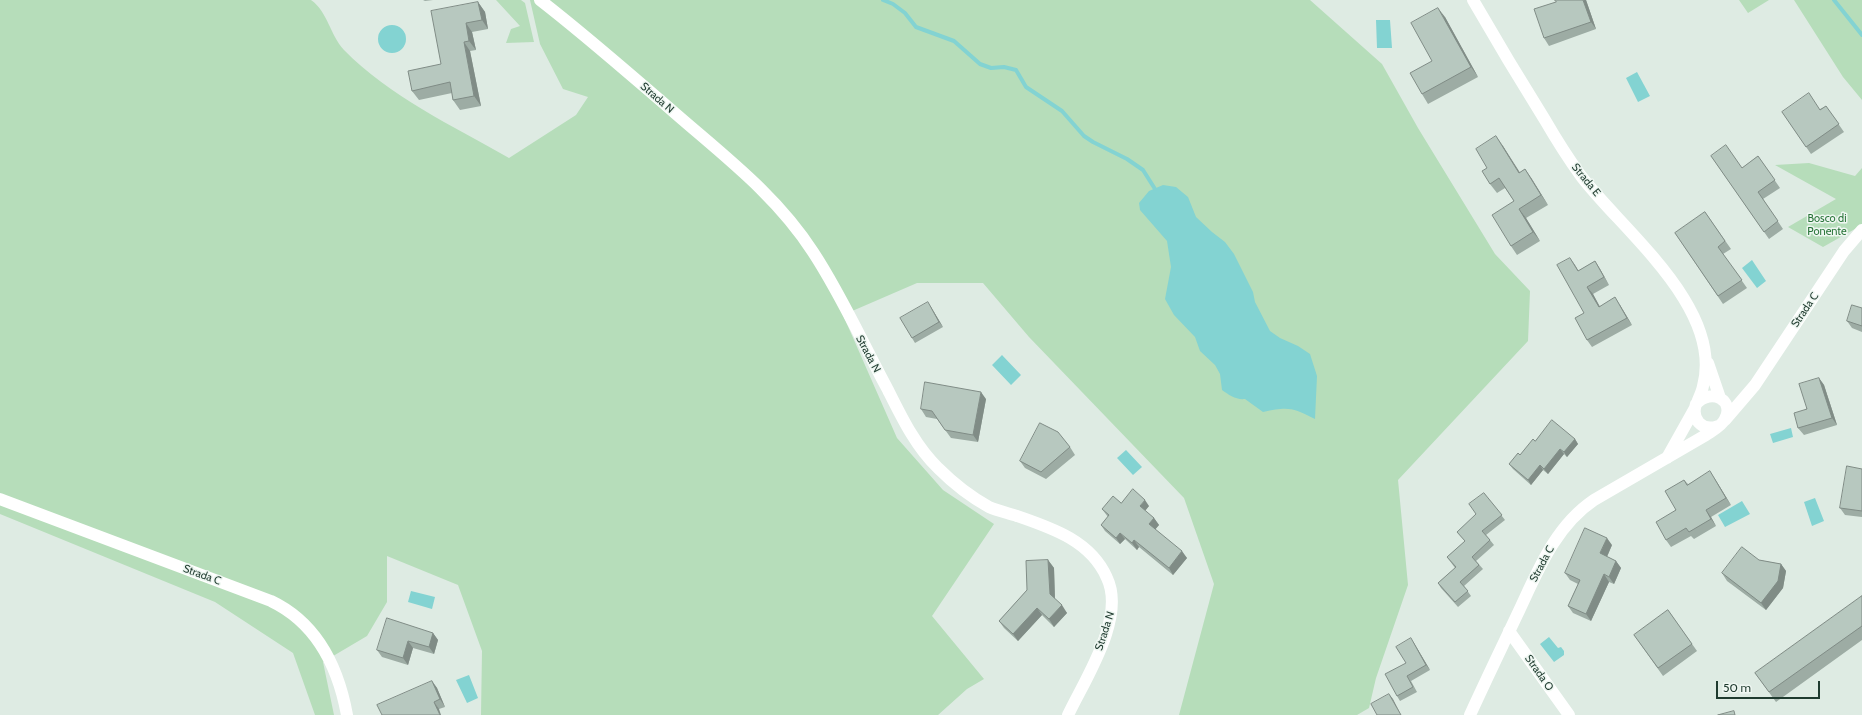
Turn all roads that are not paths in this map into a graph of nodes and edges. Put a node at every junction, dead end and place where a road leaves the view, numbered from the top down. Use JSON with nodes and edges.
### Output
{"nodes":[{"id":1,"x":540,"y":0,"type":"edge"},
{"id":2,"x":1473,"y":0,"type":"edge"},
{"id":3,"x":1862,"y":230,"type":"edge"},
{"id":4,"x":1704,"y":353,"type":"junction"},
{"id":5,"x":1750,"y":391,"type":"junction"},
{"id":6,"x":1722,"y":400,"type":"junction"},
{"id":7,"x":1695,"y":406,"type":"junction"},
{"id":8,"x":1722,"y":423,"type":"junction"},
{"id":9,"x":1667,"y":459,"type":"junction"},
{"id":10,"x":0,"y":499,"type":"edge"},
{"id":11,"x":1509,"y":631,"type":"junction"},
{"id":12,"x":347,"y":715,"type":"edge"},
{"id":13,"x":1068,"y":715,"type":"edge"},
{"id":14,"x":1470,"y":715,"type":"edge"},
{"id":15,"x":1569,"y":715,"type":"edge"}],
"edges":[{"from":1,"to":13,"type":"street","name":"Strada N"},
{"from":2,"to":4,"type":"street","name":"Strada E"},
{"from":3,"to":5,"type":"street","name":"Strada C"},
{"from":4,"to":6,"type":"street","name":"Strada E"},
{"from":4,"to":7,"type":"street","name":"Strada E"},
{"from":5,"to":6,"type":"street"},
{"from":5,"to":8,"type":"street","name":"Strada C"},
{"from":6,"to":7,"type":"street"},
{"from":6,"to":8,"type":"street"},
{"from":7,"to":8,"type":"street"},
{"from":7,"to":9,"type":"street"},
{"from":8,"to":9,"type":"street","name":"Strada C"},
{"from":9,"to":11,"type":"street","name":"Strada C"},
{"from":10,"to":12,"type":"street","name":"Strada C"},
{"from":11,"to":14,"type":"street","name":"Strada C"},
{"from":11,"to":15,"type":"street","name":"Strada O"}]}
